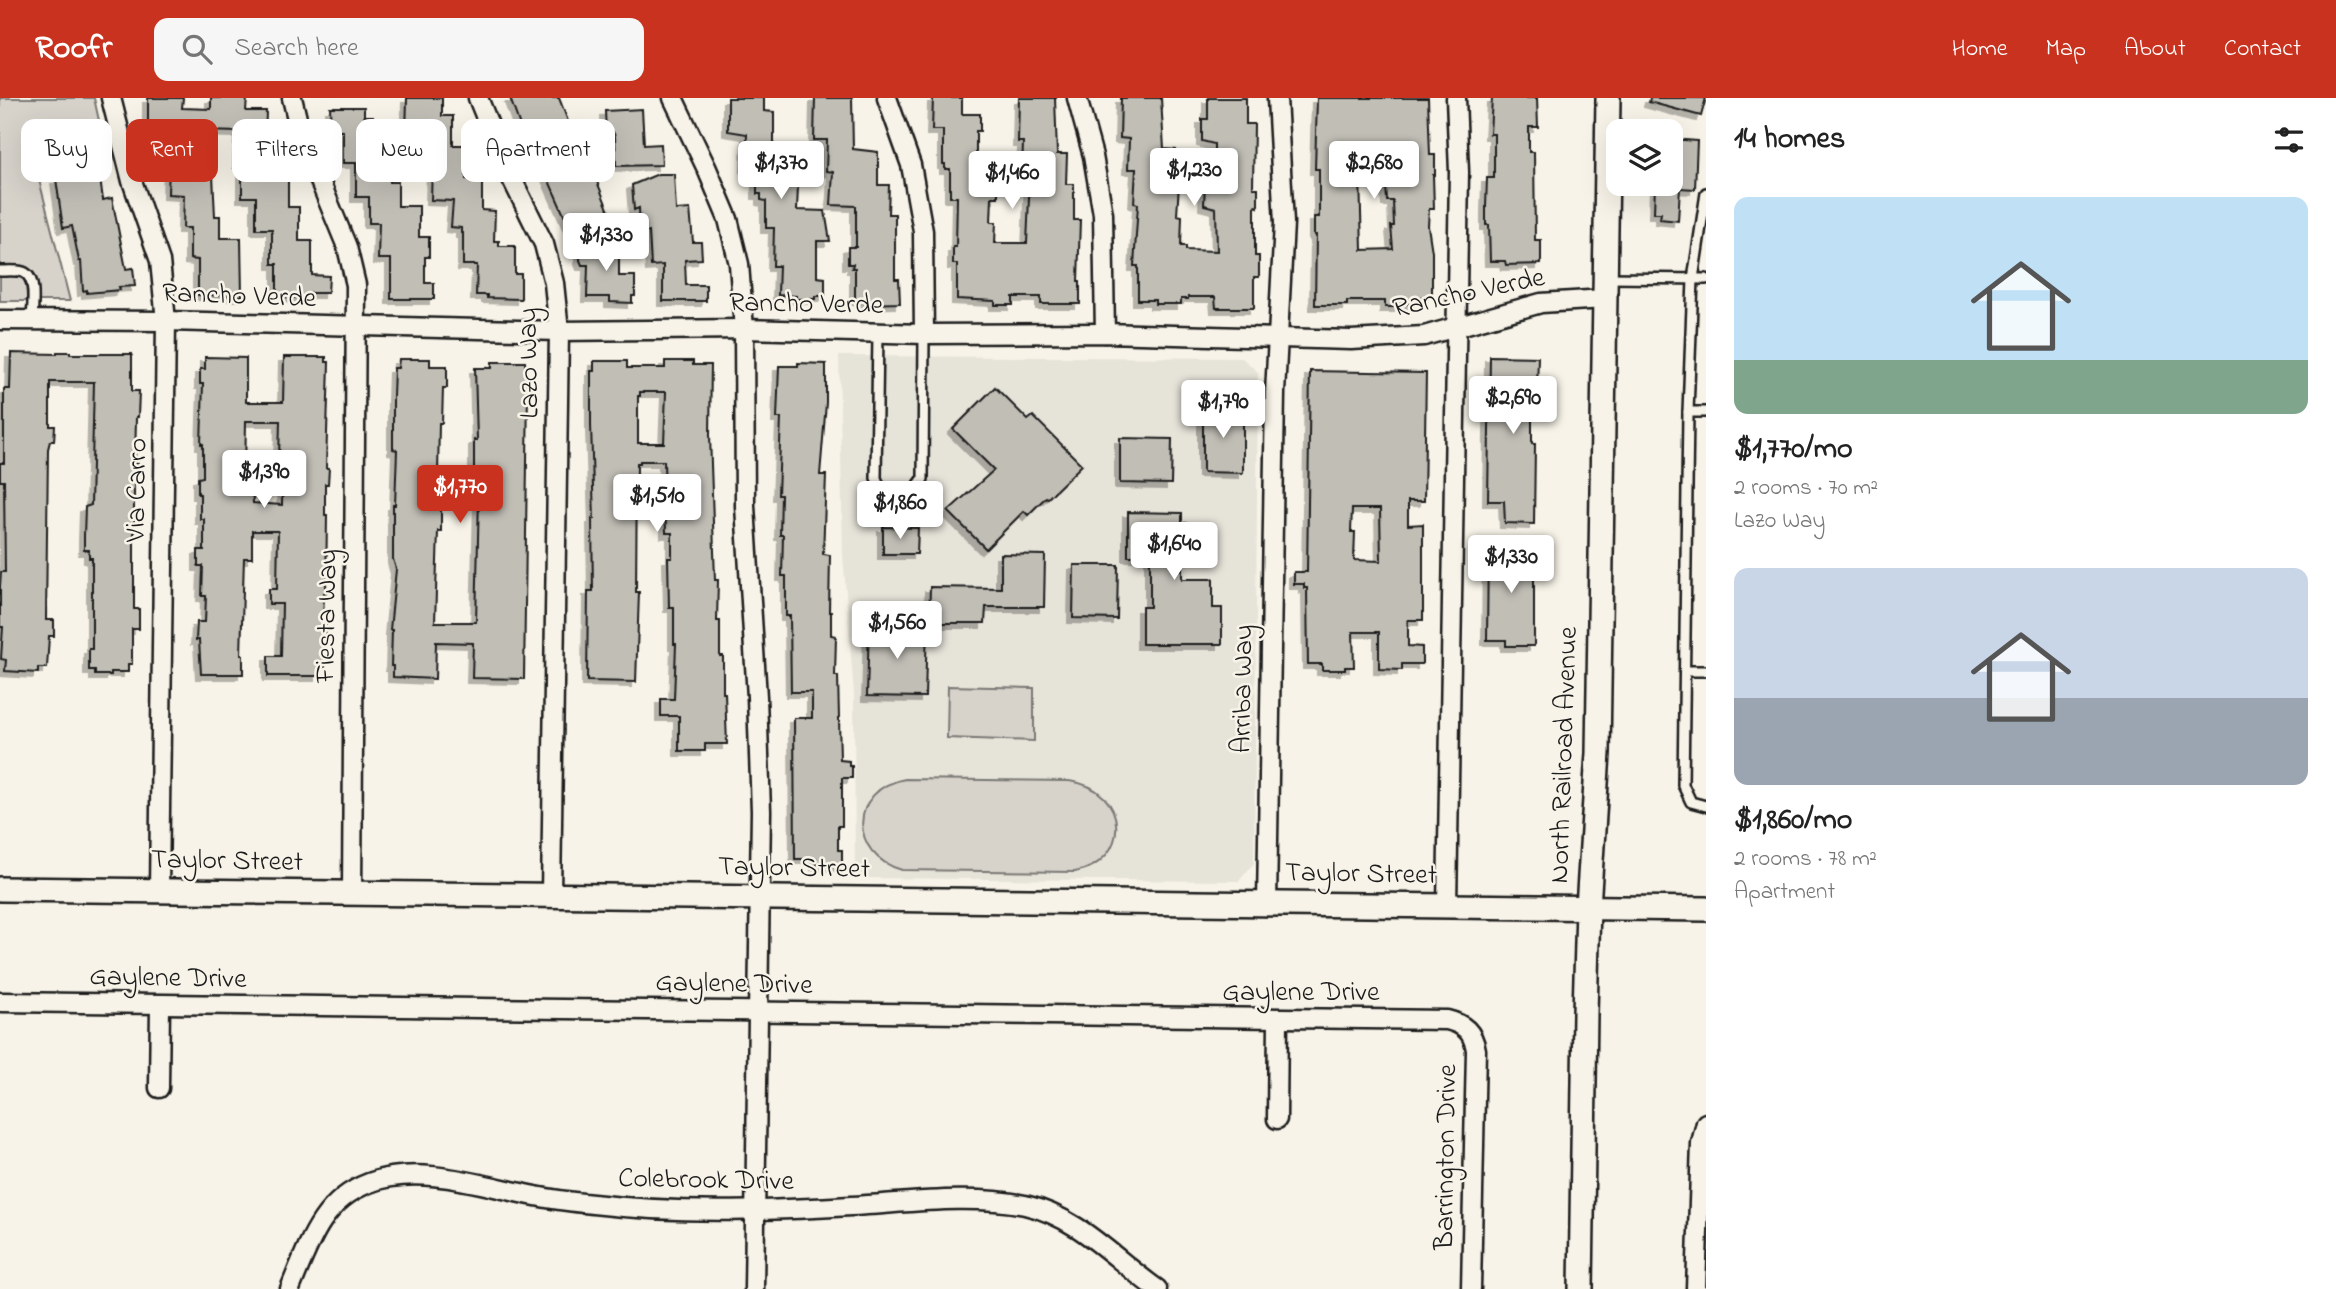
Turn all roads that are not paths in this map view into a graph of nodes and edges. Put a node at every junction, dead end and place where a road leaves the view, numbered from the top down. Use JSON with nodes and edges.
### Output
{"nodes":[{"id":1,"x":111,"y":98,"type":"edge"},
{"id":2,"x":292,"y":98,"type":"edge"},
{"id":3,"x":478,"y":98,"type":"edge"},
{"id":4,"x":673,"y":98,"type":"edge"},
{"id":5,"x":887,"y":98,"type":"edge"},
{"id":6,"x":1077,"y":98,"type":"edge"},
{"id":7,"x":1276,"y":98,"type":"edge"},
{"id":8,"x":1456,"y":98,"type":"edge"},
{"id":9,"x":1608,"y":98,"type":"edge"},
{"id":10,"x":1706,"y":193,"type":"edge"},
{"id":11,"x":0,"y":271,"type":"edge"},
{"id":12,"x":1693,"y":279,"type":"junction"},
{"id":13,"x":1706,"y":279,"type":"edge"},
{"id":14,"x":1605,"y":288,"type":"junction"},
{"id":15,"x":0,"y":320,"type":"edge"},
{"id":16,"x":32,"y":321,"type":"junction"},
{"id":17,"x":166,"y":321,"type":"junction"},
{"id":18,"x":357,"y":327,"type":"junction"},
{"id":19,"x":744,"y":329,"type":"junction"},
{"id":20,"x":1455,"y":329,"type":"junction"},
{"id":21,"x":559,"y":331,"type":"junction"},
{"id":22,"x":878,"y":333,"type":"junction"},
{"id":23,"x":924,"y":334,"type":"junction"},
{"id":24,"x":1105,"y":334,"type":"junction"},
{"id":25,"x":1279,"y":339,"type":"junction"},
{"id":26,"x":1688,"y":412,"type":"junction"},
{"id":27,"x":1706,"y":412,"type":"edge"},
{"id":28,"x":1686,"y":671,"type":"junction"},
{"id":29,"x":1706,"y":671,"type":"edge"},
{"id":30,"x":1706,"y":806,"type":"edge"},
{"id":31,"x":0,"y":889,"type":"edge"},
{"id":32,"x":159,"y":891,"type":"junction"},
{"id":33,"x":352,"y":893,"type":"junction"},
{"id":34,"x":551,"y":895,"type":"junction"},
{"id":35,"x":760,"y":898,"type":"junction"},
{"id":36,"x":1267,"y":904,"type":"junction"},
{"id":37,"x":1447,"y":906,"type":"junction"},
{"id":38,"x":1588,"y":907,"type":"junction"},
{"id":39,"x":1706,"y":909,"type":"edge"},
{"id":40,"x":0,"y":1002,"type":"edge"},
{"id":41,"x":160,"y":1006,"type":"junction"},
{"id":42,"x":759,"y":1012,"type":"junction"},
{"id":43,"x":1278,"y":1020,"type":"junction"},
{"id":44,"x":1466,"y":1028,"type":"joint"},
{"id":45,"x":159,"y":1088,"type":"dead end"},
{"id":46,"x":1277,"y":1119,"type":"dead end"},
{"id":47,"x":1706,"y":1123,"type":"edge"},
{"id":48,"x":755,"y":1212,"type":"junction"},
{"id":49,"x":290,"y":1289,"type":"edge"},
{"id":50,"x":754,"y":1289,"type":"edge"},
{"id":51,"x":1157,"y":1289,"type":"edge"},
{"id":52,"x":1471,"y":1289,"type":"edge"},
{"id":53,"x":1581,"y":1289,"type":"edge"},
{"id":54,"x":1696,"y":1289,"type":"edge"}],
"edges":[{"from":1,"to":17,"type":"street","name":"Via Carro"},
{"from":2,"to":18,"type":"street","name":"Fiesta Way"},
{"from":3,"to":21,"type":"street","name":"Lazo Way"},
{"from":4,"to":19,"type":"street"},
{"from":5,"to":23,"type":"street"},
{"from":6,"to":24,"type":"street"},
{"from":7,"to":25,"type":"street","name":"Arriba Way"},
{"from":8,"to":20,"type":"street"},
{"from":9,"to":14,"type":"street","name":"North Railroad Avenue"},
{"from":10,"to":12,"type":"lane"},
{"from":11,"to":16,"type":"lane"},
{"from":12,"to":13,"type":"lane"},
{"from":12,"to":14,"type":"lane"},
{"from":12,"to":26,"type":"lane"},
{"from":14,"to":20,"type":"street","name":"Rancho Verde"},
{"from":14,"to":38,"type":"street","name":"North Railroad Avenue"},
{"from":15,"to":16,"type":"street","name":"Rancho Verde"},
{"from":16,"to":17,"type":"street","name":"Rancho Verde"},
{"from":17,"to":18,"type":"street","name":"Rancho Verde"},
{"from":17,"to":32,"type":"street","name":"Via Carro"},
{"from":18,"to":21,"type":"street","name":"Rancho Verde"},
{"from":18,"to":33,"type":"street","name":"Fiesta Way"},
{"from":19,"to":21,"type":"street","name":"Rancho Verde"},
{"from":19,"to":22,"type":"street","name":"Rancho Verde"},
{"from":19,"to":35,"type":"street"},
{"from":20,"to":25,"type":"street","name":"Rancho Verde"},
{"from":20,"to":37,"type":"street"},
{"from":21,"to":34,"type":"street","name":"Lazo Way"},
{"from":22,"to":23,"type":"street","name":"Rancho Verde"},
{"from":22,"to":23,"type":"lane"},
{"from":23,"to":24,"type":"street","name":"Rancho Verde"},
{"from":24,"to":25,"type":"street","name":"Rancho Verde"},
{"from":25,"to":36,"type":"street","name":"Arriba Way"},
{"from":26,"to":27,"type":"lane"},
{"from":26,"to":28,"type":"lane"},
{"from":28,"to":29,"type":"lane"},
{"from":28,"to":30,"type":"lane"},
{"from":31,"to":32,"type":"street","name":"Taylor Street"},
{"from":32,"to":33,"type":"street","name":"Taylor Street"},
{"from":33,"to":34,"type":"street","name":"Taylor Street"},
{"from":34,"to":35,"type":"street","name":"Taylor Street"},
{"from":35,"to":36,"type":"street","name":"Taylor Street"},
{"from":35,"to":42,"type":"street"},
{"from":36,"to":37,"type":"street","name":"Taylor Street"},
{"from":37,"to":38,"type":"street","name":"Taylor Street"},
{"from":38,"to":39,"type":"street","name":"Taylor Street"},
{"from":38,"to":53,"type":"street","name":"North Railroad Avenue"},
{"from":40,"to":41,"type":"street","name":"Gaylene Drive"},
{"from":41,"to":42,"type":"street","name":"Gaylene Drive"},
{"from":41,"to":45,"type":"street"},
{"from":42,"to":43,"type":"street","name":"Gaylene Drive"},
{"from":42,"to":48,"type":"street"},
{"from":43,"to":44,"type":"street","name":"Gaylene Drive"},
{"from":43,"to":46,"type":"street"},
{"from":44,"to":52,"type":"street","name":"Barrington Drive"},
{"from":47,"to":54,"type":"street"},
{"from":48,"to":49,"type":"street","name":"Colebrook Drive"},
{"from":48,"to":50,"type":"street"},
{"from":48,"to":51,"type":"street","name":"Colebrook Drive"}]}
